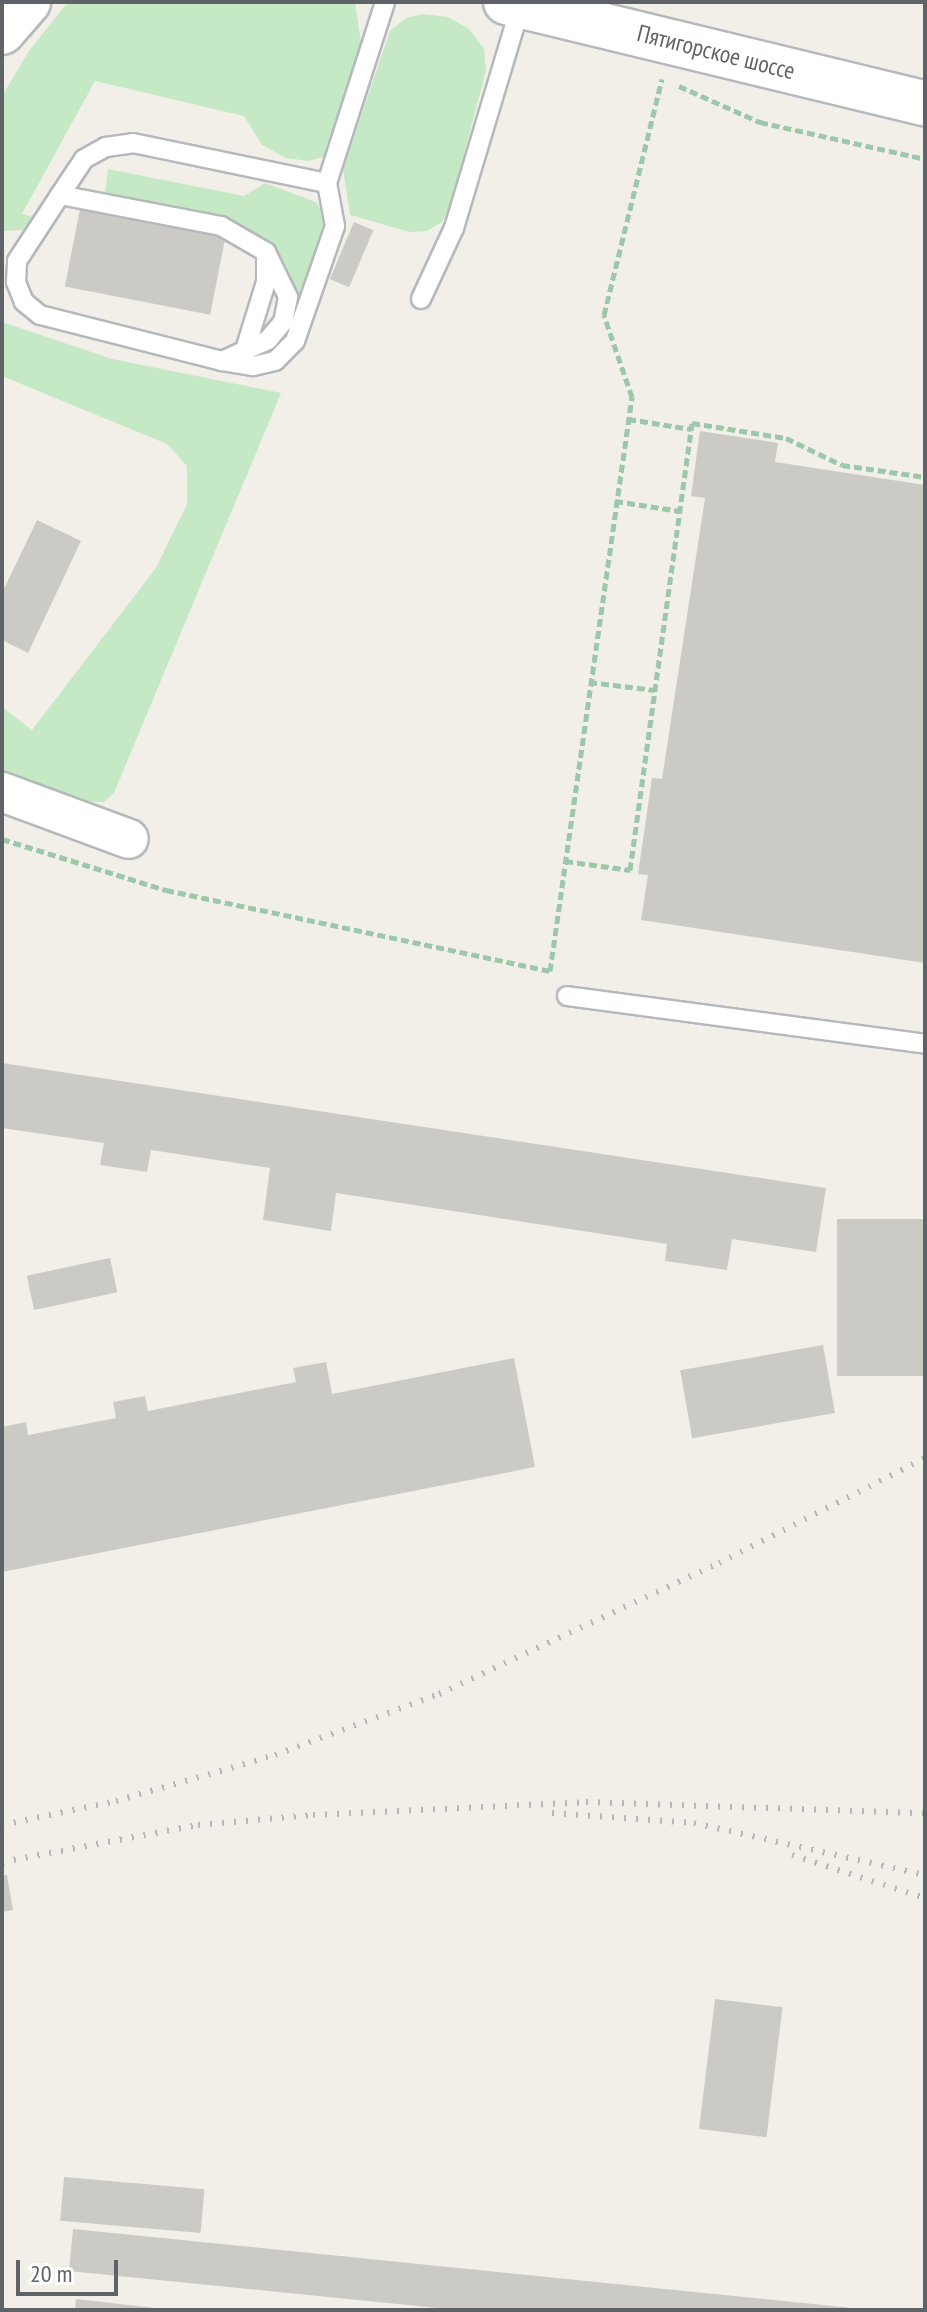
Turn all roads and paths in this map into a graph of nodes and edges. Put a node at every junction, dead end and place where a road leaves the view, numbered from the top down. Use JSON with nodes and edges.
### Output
{"nodes":[{"id":1,"x":8,"y":2,"type":"edge"},
{"id":2,"x":28,"y":2,"type":"edge"},
{"id":3,"x":385,"y":2,"type":"edge"},
{"id":4,"x":514,"y":4,"type":"edge"},
{"id":5,"x":2,"y":14,"type":"edge"},
{"id":6,"x":2,"y":32,"type":"edge"},
{"id":7,"x":925,"y":103,"type":"edge"},
{"id":8,"x":925,"y":159,"type":"edge"},
{"id":9,"x":327,"y":183,"type":"junction"},
{"id":10,"x":60,"y":195,"type":"junction"},
{"id":11,"x":266,"y":252,"type":"junction"},
{"id":12,"x":10,"y":257,"type":"edge"},
{"id":13,"x":421,"y":299,"type":"dead end"},
{"id":14,"x":245,"y":350,"type":"junction"},
{"id":15,"x":222,"y":361,"type":"junction"},
{"id":16,"x":628,"y":419,"type":"junction"},
{"id":17,"x":691,"y":429,"type":"junction"},
{"id":18,"x":925,"y":477,"type":"edge"},
{"id":19,"x":615,"y":501,"type":"junction"},
{"id":20,"x":680,"y":511,"type":"junction"},
{"id":21,"x":589,"y":682,"type":"junction"},
{"id":22,"x":655,"y":690,"type":"junction"},
{"id":23,"x":2,"y":792,"type":"edge"},
{"id":24,"x":2,"y":839,"type":"edge"},
{"id":25,"x":129,"y":839,"type":"dead end"},
{"id":26,"x":565,"y":861,"type":"junction"},
{"id":27,"x":567,"y":996,"type":"dead end"},
{"id":28,"x":925,"y":1044,"type":"edge"}],
"edges":[{"from":1,"to":5,"type":"main road"},
{"from":2,"to":6,"type":"main road"},
{"from":3,"to":9,"type":"lane"},
{"from":4,"to":7,"type":"main road","name":"Пятигорское шоссе"},
{"from":4,"to":13,"type":"lane"},
{"from":8,"to":16,"type":"path"},
{"from":9,"to":10,"type":"lane"},
{"from":9,"to":15,"type":"lane"},
{"from":10,"to":11,"type":"lane"},
{"from":10,"to":12,"type":"lane"},
{"from":11,"to":14,"type":"lane"},
{"from":11,"to":14,"type":"lane"},
{"from":12,"to":15,"type":"lane"},
{"from":14,"to":15,"type":"lane"},
{"from":16,"to":17,"type":"path"},
{"from":16,"to":19,"type":"path"},
{"from":17,"to":18,"type":"path"},
{"from":17,"to":20,"type":"path"},
{"from":19,"to":20,"type":"path"},
{"from":19,"to":21,"type":"path"},
{"from":20,"to":22,"type":"path"},
{"from":21,"to":22,"type":"path"},
{"from":21,"to":26,"type":"path"},
{"from":22,"to":26,"type":"path"},
{"from":23,"to":25,"type":"street"},
{"from":24,"to":26,"type":"path"},
{"from":27,"to":28,"type":"lane"}]}
